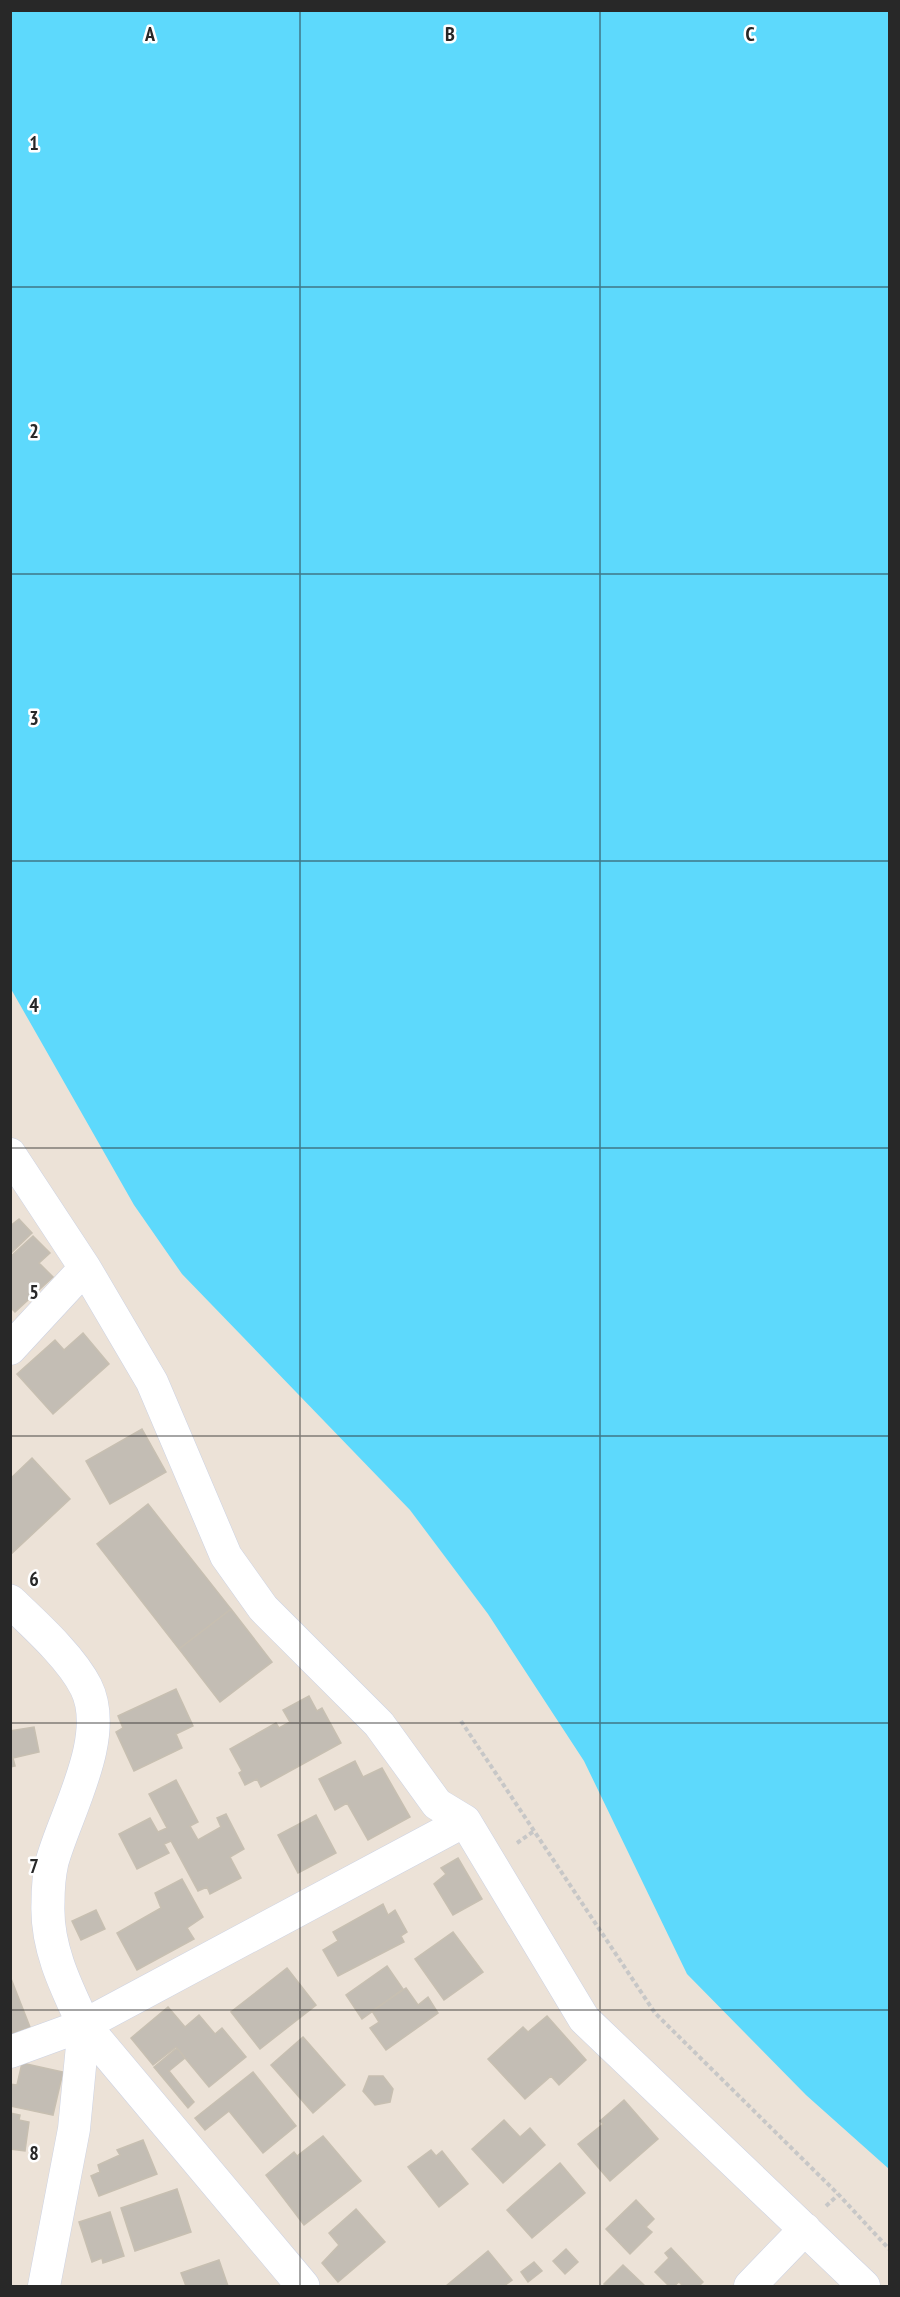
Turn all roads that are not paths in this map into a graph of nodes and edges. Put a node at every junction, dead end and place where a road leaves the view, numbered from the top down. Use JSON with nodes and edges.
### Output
{"nodes":[{"id":1,"x":10,"y":1154,"type":"edge"},
{"id":2,"x":85,"y":1268,"type":"junction"},
{"id":3,"x":10,"y":1349,"type":"edge"},
{"id":4,"x":10,"y":1600,"type":"edge"},
{"id":5,"x":465,"y":1821,"type":"junction"},
{"id":6,"x":84,"y":2025,"type":"junction"},
{"id":7,"x":10,"y":2052,"type":"edge"},
{"id":8,"x":805,"y":2229,"type":"junction"},
{"id":9,"x":44,"y":2286,"type":"edge"},
{"id":10,"x":303,"y":2286,"type":"edge"},
{"id":11,"x":750,"y":2286,"type":"edge"},
{"id":12,"x":864,"y":2286,"type":"edge"}],
"edges":[{"from":1,"to":2,"type":"street"},
{"from":2,"to":3,"type":"street"},
{"from":2,"to":5,"type":"street"},
{"from":4,"to":6,"type":"street"},
{"from":5,"to":6,"type":"street"},
{"from":5,"to":8,"type":"street"},
{"from":6,"to":7,"type":"street"},
{"from":6,"to":9,"type":"street"},
{"from":6,"to":10,"type":"street"},
{"from":8,"to":11,"type":"street"},
{"from":8,"to":12,"type":"street"}]}
